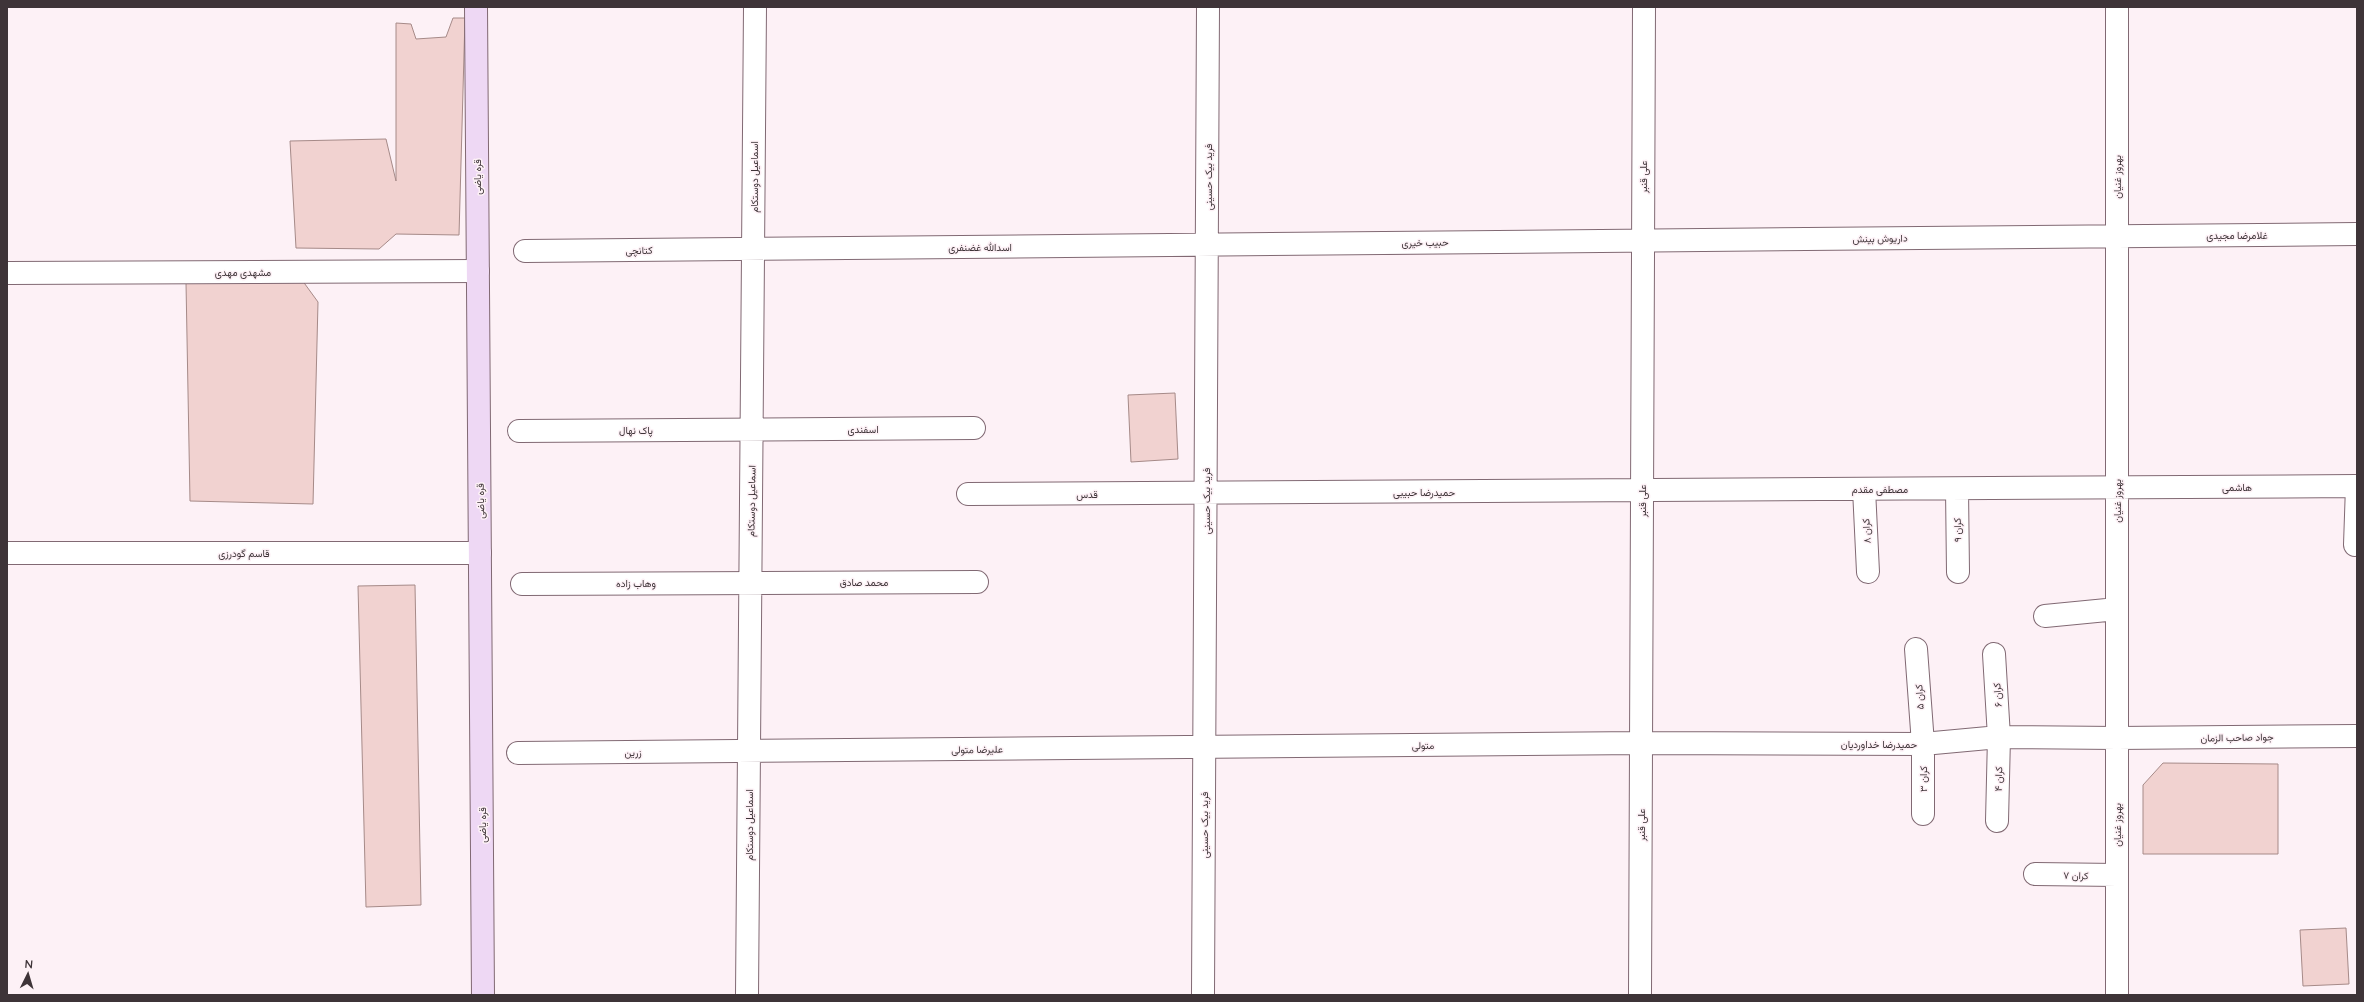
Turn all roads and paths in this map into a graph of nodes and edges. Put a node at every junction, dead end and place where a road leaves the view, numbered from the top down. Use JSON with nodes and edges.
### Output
{"nodes":[{"id":1,"x":476,"y":7,"type":"edge"},
{"id":2,"x":756,"y":7,"type":"edge"},
{"id":3,"x":1208,"y":7,"type":"edge"},
{"id":4,"x":1644,"y":7,"type":"edge"},
{"id":5,"x":2117,"y":7,"type":"edge"},
{"id":6,"x":2357,"y":234,"type":"edge"},
{"id":7,"x":2117,"y":236,"type":"junction"},
{"id":8,"x":1643,"y":240,"type":"junction"},
{"id":9,"x":1207,"y":245,"type":"junction"},
{"id":10,"x":753,"y":248,"type":"junction"},
{"id":11,"x":524,"y":251,"type":"dead end"},
{"id":12,"x":478,"y":271,"type":"junction"},
{"id":13,"x":7,"y":273,"type":"edge"},
{"id":14,"x":974,"y":428,"type":"dead end"},
{"id":15,"x":752,"y":429,"type":"junction"},
{"id":16,"x":519,"y":431,"type":"dead end"},
{"id":17,"x":2357,"y":486,"type":"edge"},
{"id":18,"x":2117,"y":488,"type":"junction"},
{"id":19,"x":1864,"y":489,"type":"junction"},
{"id":20,"x":1957,"y":489,"type":"junction"},
{"id":21,"x":1642,"y":491,"type":"junction"},
{"id":22,"x":1206,"y":493,"type":"junction"},
{"id":23,"x":968,"y":494,"type":"dead end"},
{"id":24,"x":2355,"y":545,"type":"dead end"},
{"id":25,"x":7,"y":553,"type":"edge"},
{"id":26,"x":480,"y":553,"type":"junction"},
{"id":27,"x":1868,"y":572,"type":"dead end"},
{"id":28,"x":1958,"y":572,"type":"dead end"},
{"id":29,"x":976,"y":582,"type":"dead end"},
{"id":30,"x":751,"y":583,"type":"junction"},
{"id":31,"x":522,"y":584,"type":"dead end"},
{"id":32,"x":2117,"y":609,"type":"junction"},
{"id":33,"x":2044,"y":616,"type":"dead end"},
{"id":34,"x":1916,"y":649,"type":"dead end"},
{"id":35,"x":1994,"y":654,"type":"dead end"},
{"id":36,"x":2357,"y":736,"type":"edge"},
{"id":37,"x":1999,"y":737,"type":"junction"},
{"id":38,"x":2117,"y":738,"type":"junction"},
{"id":39,"x":1641,"y":742,"type":"junction"},
{"id":40,"x":1923,"y":744,"type":"junction"},
{"id":41,"x":1205,"y":747,"type":"junction"},
{"id":42,"x":749,"y":751,"type":"junction"},
{"id":43,"x":518,"y":753,"type":"dead end"},
{"id":44,"x":1923,"y":814,"type":"dead end"},
{"id":45,"x":1997,"y":821,"type":"dead end"},
{"id":46,"x":2035,"y":874,"type":"dead end"},
{"id":47,"x":2117,"y":875,"type":"junction"},
{"id":48,"x":483,"y":995,"type":"edge"},
{"id":49,"x":747,"y":995,"type":"edge"},
{"id":50,"x":1203,"y":995,"type":"edge"},
{"id":51,"x":1640,"y":995,"type":"edge"},
{"id":52,"x":2117,"y":995,"type":"edge"}],
"edges":[{"from":1,"to":12,"type":"street","name":"قره یاضی"},
{"from":2,"to":10,"type":"street","name":"اسماعیل دوستکام"},
{"from":3,"to":9,"type":"street","name":"فرید بیک حسینی"},
{"from":4,"to":8,"type":"street","name":"علی قنبر"},
{"from":5,"to":7,"type":"street","name":"بهروز غنیان"},
{"from":6,"to":7,"type":"street","name":"غلامرضا مجیدی"},
{"from":7,"to":8,"type":"street","name":"داریوش بینش"},
{"from":7,"to":18,"type":"street","name":"بهروز غنیان"},
{"from":8,"to":9,"type":"street","name":"حبیب خیری"},
{"from":8,"to":21,"type":"street","name":"علی قنبر"},
{"from":9,"to":10,"type":"street","name":"اسدالله غضنفری"},
{"from":9,"to":22,"type":"street","name":"فرید بیک حسینی"},
{"from":10,"to":11,"type":"street","name":"کتانچی"},
{"from":10,"to":15,"type":"street","name":"اسماعیل دوستکام"},
{"from":12,"to":13,"type":"street","name":"مشهدی مهدی"},
{"from":12,"to":26,"type":"street","name":"قره یاضی"},
{"from":14,"to":15,"type":"street","name":"اسفندی"},
{"from":15,"to":16,"type":"street","name":"پاک نهال"},
{"from":15,"to":30,"type":"street","name":"اسماعیل دوستکام"},
{"from":17,"to":18,"type":"street","name":"هاشمی"},
{"from":17,"to":24,"type":"street"},
{"from":18,"to":20,"type":"street","name":"مصطفی مقدم"},
{"from":18,"to":32,"type":"street","name":"بهروز غنیان"},
{"from":19,"to":20,"type":"street","name":"مصطفی مقدم"},
{"from":19,"to":21,"type":"street","name":"مصطفی مقدم"},
{"from":19,"to":27,"type":"street","name":"کران ۸"},
{"from":20,"to":28,"type":"street","name":"کران ۹"},
{"from":21,"to":22,"type":"street","name":"حمیدرضا حبیبی"},
{"from":21,"to":39,"type":"street","name":"علی قنبر"},
{"from":22,"to":23,"type":"street","name":"قدس"},
{"from":22,"to":41,"type":"street","name":"فرید بیک حسینی"},
{"from":25,"to":26,"type":"street","name":"قاسم گودرزی"},
{"from":26,"to":48,"type":"street","name":"قره یاضی"},
{"from":29,"to":30,"type":"street","name":"محمد صادق"},
{"from":30,"to":31,"type":"street","name":"وهاب زاده"},
{"from":30,"to":42,"type":"street","name":"اسماعیل دوستکام"},
{"from":32,"to":33,"type":"street"},
{"from":32,"to":38,"type":"street","name":"بهروز غنیان"},
{"from":34,"to":40,"type":"street","name":"کران ۵"},
{"from":35,"to":37,"type":"street","name":"کران ۶"},
{"from":36,"to":38,"type":"street","name":"جواد صاحب الزمان"},
{"from":37,"to":38,"type":"street","name":"حمیدرضا خداوردیان"},
{"from":37,"to":40,"type":"street","name":"حمیدرضا خداوردیان"},
{"from":37,"to":45,"type":"street","name":"کران ۴"},
{"from":38,"to":47,"type":"street","name":"بهروز غنیان"},
{"from":39,"to":40,"type":"street","name":"حمیدرضا خداوردیان"},
{"from":39,"to":41,"type":"street","name":"متولی"},
{"from":39,"to":51,"type":"street","name":"علی قنبر"},
{"from":40,"to":44,"type":"street","name":"کران ۳"},
{"from":41,"to":42,"type":"street","name":"علیرضا متولی"},
{"from":41,"to":50,"type":"street","name":"فرید بیک حسینی"},
{"from":42,"to":43,"type":"street","name":"زرین"},
{"from":42,"to":49,"type":"street","name":"اسماعیل دوستکام"},
{"from":46,"to":47,"type":"street","name":"کران ۷"},
{"from":47,"to":52,"type":"street","name":"بهروز غنیان"}]}
